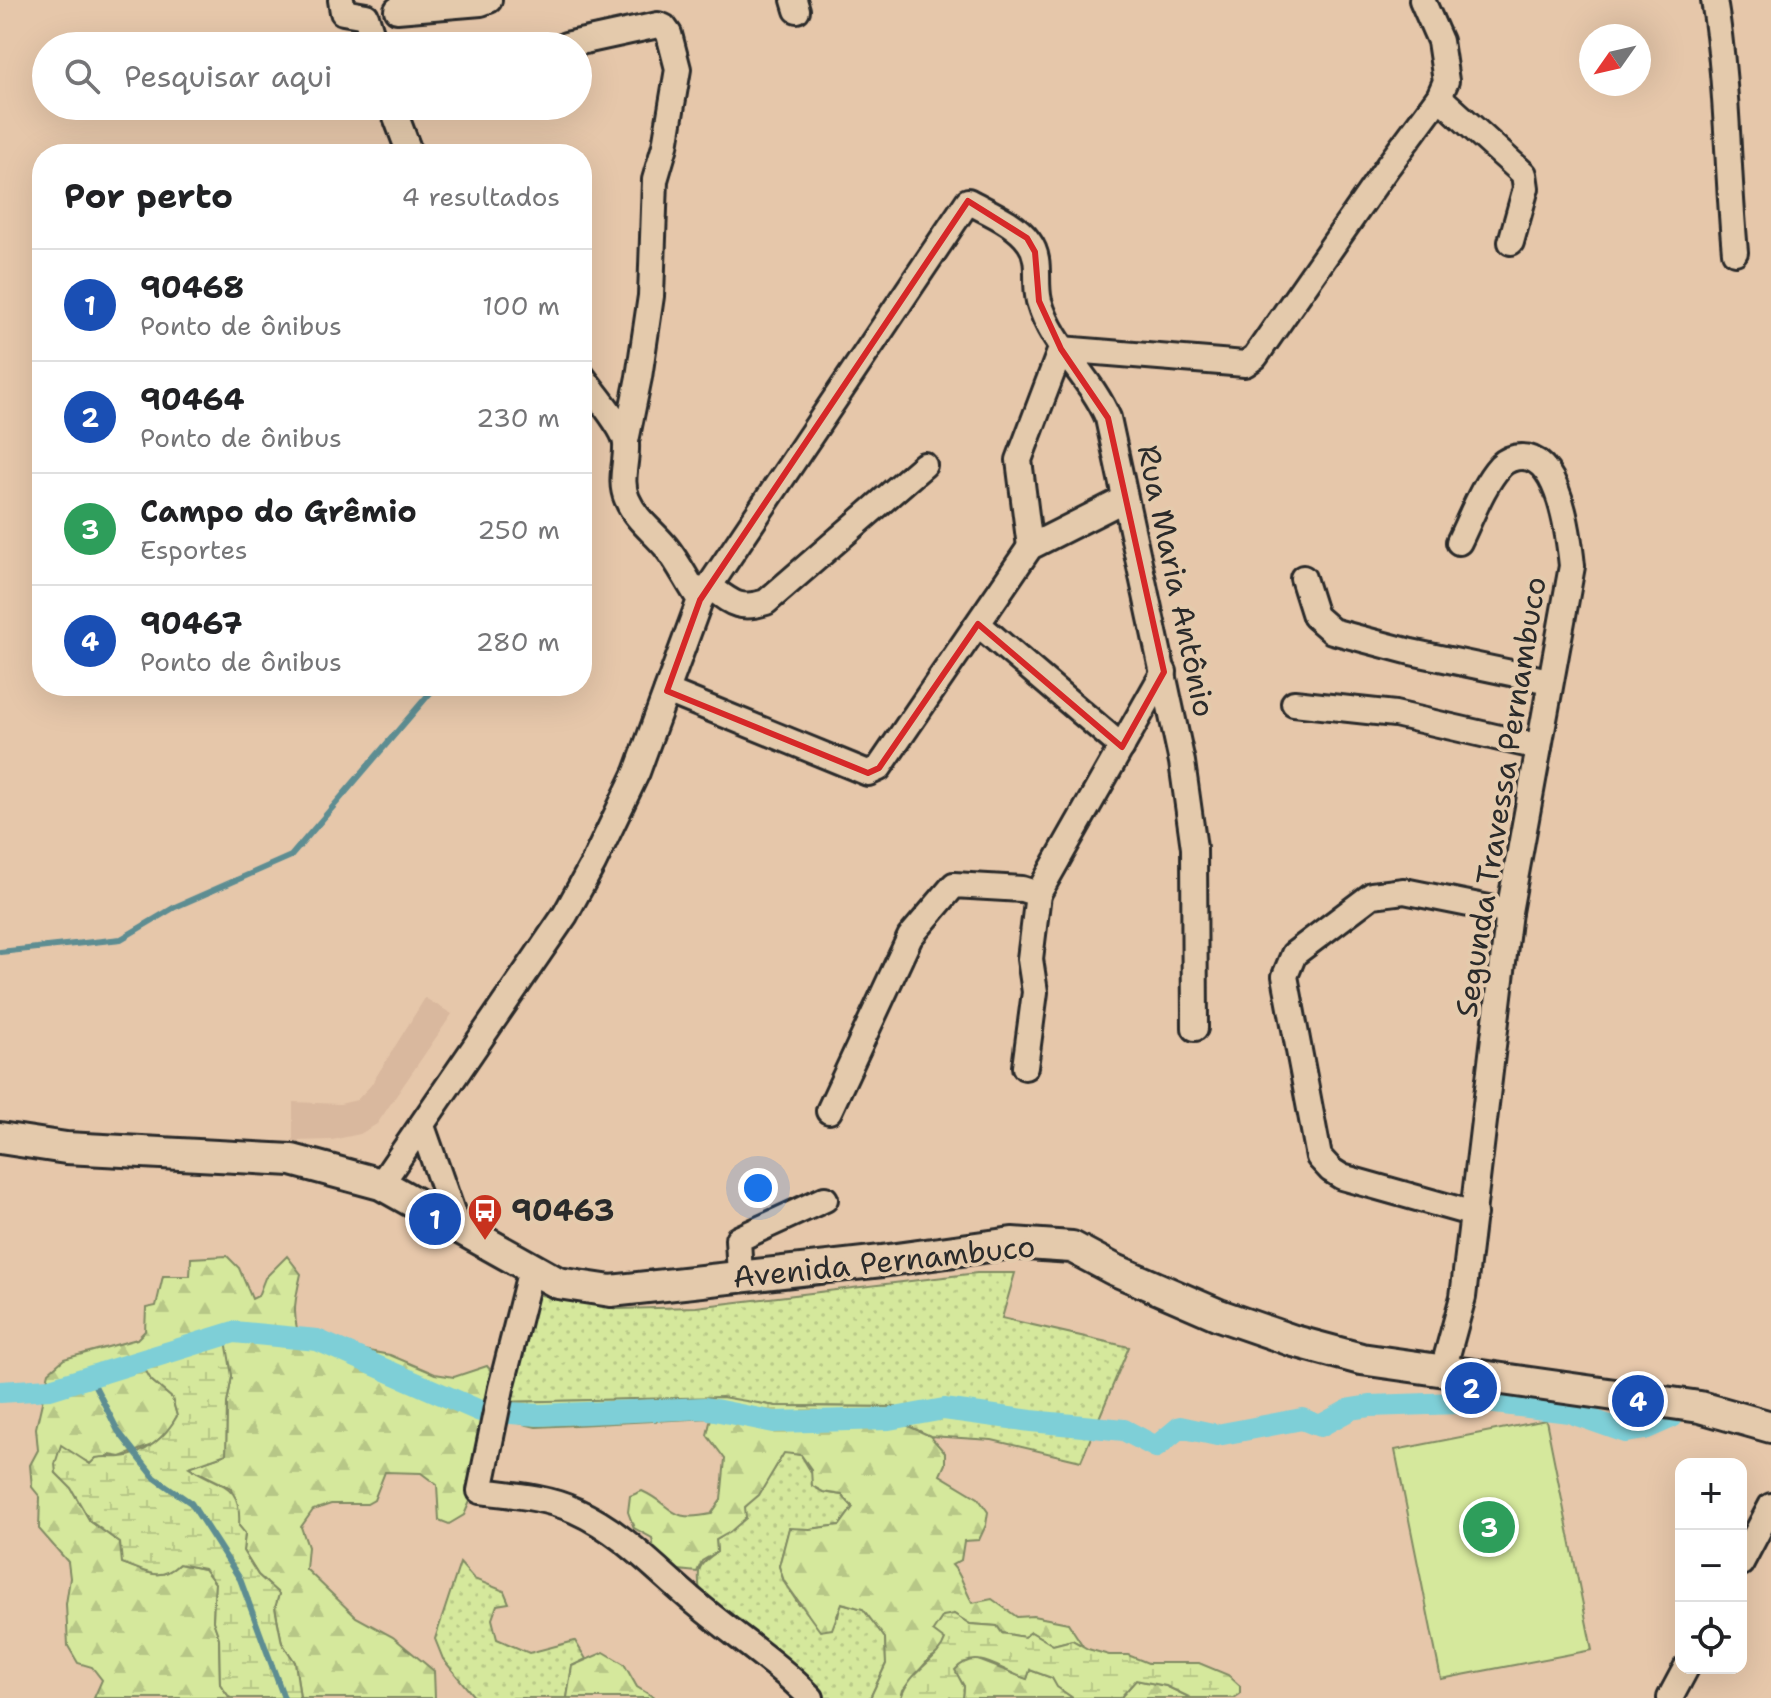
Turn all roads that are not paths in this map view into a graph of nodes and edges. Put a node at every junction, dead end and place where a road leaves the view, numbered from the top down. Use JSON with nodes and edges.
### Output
{"nodes":[{"id":1,"x":489,"y":0,"type":"edge"},
{"id":2,"x":1422,"y":0,"type":"edge"},
{"id":3,"x":1714,"y":0,"type":"edge"},
{"id":4,"x":397,"y":5,"type":"edge"},
{"id":5,"x":350,"y":9,"type":"edge"},
{"id":6,"x":366,"y":32,"type":"edge"},
{"id":7,"x":592,"y":39,"type":"edge"},
{"id":8,"x":1439,"y":97,"type":"junction"},
{"id":9,"x":397,"y":120,"type":"edge"},
{"id":10,"x":406,"y":144,"type":"edge"},
{"id":11,"x":1511,"y":242,"type":"dead end"},
{"id":12,"x":1735,"y":252,"type":"dead end"},
{"id":13,"x":1061,"y":349,"type":"junction"},
{"id":14,"x":592,"y":389,"type":"edge"},
{"id":15,"x":626,"y":441,"type":"junction"},
{"id":16,"x":924,"y":465,"type":"dead end"},
{"id":17,"x":1125,"y":499,"type":"junction"},
{"id":18,"x":1459,"y":542,"type":"dead end"},
{"id":19,"x":1030,"y":547,"type":"junction"},
{"id":20,"x":1303,"y":578,"type":"dead end"},
{"id":21,"x":704,"y":593,"type":"junction"},
{"id":22,"x":978,"y":624,"type":"junction"},
{"id":23,"x":1164,"y":672,"type":"junction"},
{"id":24,"x":1549,"y":681,"type":"junction"},
{"id":25,"x":667,"y":691,"type":"junction"},
{"id":26,"x":1294,"y":703,"type":"dead end"},
{"id":27,"x":1122,"y":747,"type":"junction"},
{"id":28,"x":1539,"y":747,"type":"junction"},
{"id":29,"x":1038,"y":894,"type":"junction"},
{"id":30,"x":1509,"y":912,"type":"junction"},
{"id":31,"x":1195,"y":1028,"type":"dead end"},
{"id":32,"x":1025,"y":1067,"type":"dead end"},
{"id":33,"x":829,"y":1111,"type":"dead end"},
{"id":34,"x":422,"y":1126,"type":"junction"},
{"id":35,"x":0,"y":1138,"type":"edge"},
{"id":36,"x":381,"y":1184,"type":"junction"},
{"id":37,"x":825,"y":1199,"type":"dead end"},
{"id":38,"x":1474,"y":1214,"type":"junction"},
{"id":39,"x":457,"y":1226,"type":"junction"},
{"id":40,"x":531,"y":1269,"type":"junction"},
{"id":41,"x":740,"y":1276,"type":"junction"},
{"id":42,"x":1443,"y":1370,"type":"junction"},
{"id":43,"x":1771,"y":1427,"type":"edge"},
{"id":44,"x":1771,"y":1506,"type":"edge"},
{"id":45,"x":1747,"y":1552,"type":"edge"},
{"id":46,"x":1683,"y":1674,"type":"edge"},
{"id":47,"x":811,"y":1698,"type":"edge"},
{"id":48,"x":1670,"y":1698,"type":"edge"}],
"edges":[{"from":1,"to":4,"type":"street"},
{"from":2,"to":8,"type":"street"},
{"from":3,"to":12,"type":"street"},
{"from":4,"to":5,"type":"street"},
{"from":5,"to":6,"type":"street"},
{"from":7,"to":15,"type":"street"},
{"from":8,"to":11,"type":"street"},
{"from":8,"to":13,"type":"street"},
{"from":9,"to":10,"type":"street"},
{"from":13,"to":17,"type":"street","name":"Rua Maria Antônio"},
{"from":13,"to":19,"type":"street"},
{"from":13,"to":21,"type":"street","name":"Rua Maria Antônio"},
{"from":14,"to":15,"type":"street"},
{"from":15,"to":21,"type":"street"},
{"from":16,"to":21,"type":"street"},
{"from":17,"to":19,"type":"street"},
{"from":17,"to":23,"type":"street","name":"Rua Maria Antônio"},
{"from":18,"to":24,"type":"street","name":"Segunda Travessa Pernambuco"},
{"from":19,"to":22,"type":"street"},
{"from":20,"to":24,"type":"street"},
{"from":21,"to":25,"type":"street"},
{"from":22,"to":25,"type":"street"},
{"from":22,"to":27,"type":"street"},
{"from":23,"to":27,"type":"street"},
{"from":23,"to":31,"type":"street","name":"Rua Maria Antônio"},
{"from":24,"to":28,"type":"street","name":"Segunda Travessa Pernambuco"},
{"from":25,"to":34,"type":"street"},
{"from":26,"to":28,"type":"street"},
{"from":27,"to":29,"type":"street"},
{"from":28,"to":30,"type":"street","name":"Segunda Travessa Pernambuco"},
{"from":29,"to":32,"type":"street"},
{"from":29,"to":33,"type":"street"},
{"from":30,"to":38,"type":"street","name":"Segunda Travessa Pernambuco"},
{"from":30,"to":38,"type":"street"},
{"from":34,"to":36,"type":"street"},
{"from":34,"to":39,"type":"street"},
{"from":35,"to":36,"type":"street","name":"Avenida Pernambuco"},
{"from":36,"to":39,"type":"street","name":"Avenida Pernambuco"},
{"from":37,"to":41,"type":"street"},
{"from":38,"to":42,"type":"street","name":"Segunda Travessa Pernambuco"},
{"from":39,"to":40,"type":"street","name":"Avenida Pernambuco"},
{"from":40,"to":41,"type":"street","name":"Avenida Pernambuco"},
{"from":40,"to":47,"type":"street"},
{"from":41,"to":42,"type":"street","name":"Avenida Pernambuco"},
{"from":42,"to":43,"type":"street","name":"Avenida Pernambuco"},
{"from":44,"to":45,"type":"street"},
{"from":46,"to":48,"type":"street"}]}
